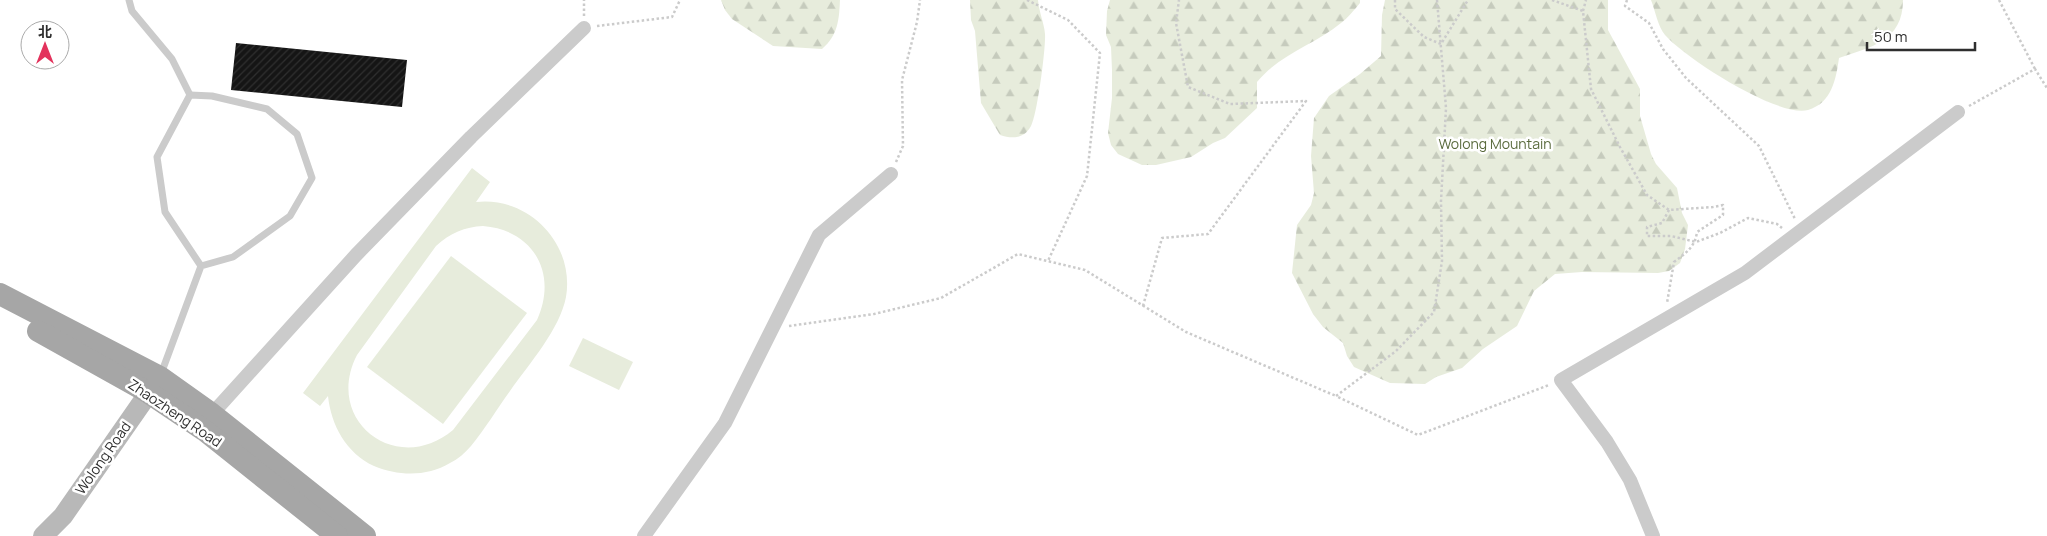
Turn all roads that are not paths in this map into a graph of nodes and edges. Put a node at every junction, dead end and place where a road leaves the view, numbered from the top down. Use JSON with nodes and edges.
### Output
{"nodes":[{"id":1,"x":129,"y":0,"type":"edge"},
{"id":2,"x":584,"y":28,"type":"road end"},
{"id":3,"x":190,"y":95,"type":"junction"},
{"id":4,"x":1958,"y":112,"type":"road end"},
{"id":5,"x":891,"y":174,"type":"road end"},
{"id":6,"x":201,"y":266,"type":"junction"},
{"id":7,"x":0,"y":294,"type":"edge"},
{"id":8,"x":0,"y":310,"type":"edge"},
{"id":9,"x":154,"y":385,"type":"junction"},
{"id":10,"x":212,"y":414,"type":"junction"},
{"id":11,"x":43,"y":536,"type":"edge"},
{"id":12,"x":337,"y":536,"type":"edge"},
{"id":13,"x":366,"y":536,"type":"edge"},
{"id":14,"x":644,"y":536,"type":"edge"},
{"id":15,"x":1653,"y":536,"type":"edge"}],
"edges":[{"from":1,"to":3,"type":"lane"},
{"from":2,"to":10,"type":"street"},
{"from":3,"to":6,"type":"lane"},
{"from":3,"to":6,"type":"lane"},
{"from":4,"to":15,"type":"street"},
{"from":5,"to":14,"type":"street"},
{"from":6,"to":9,"type":"lane"},
{"from":7,"to":9,"type":"main road"},
{"from":8,"to":9,"type":"main road","name":"Zhaozheng Road"},
{"from":9,"to":10,"type":"main road"},
{"from":9,"to":11,"type":"street","name":"Wolong Road"},
{"from":9,"to":12,"type":"main road","name":"Zhaozheng Road"},
{"from":10,"to":13,"type":"main road"}]}
